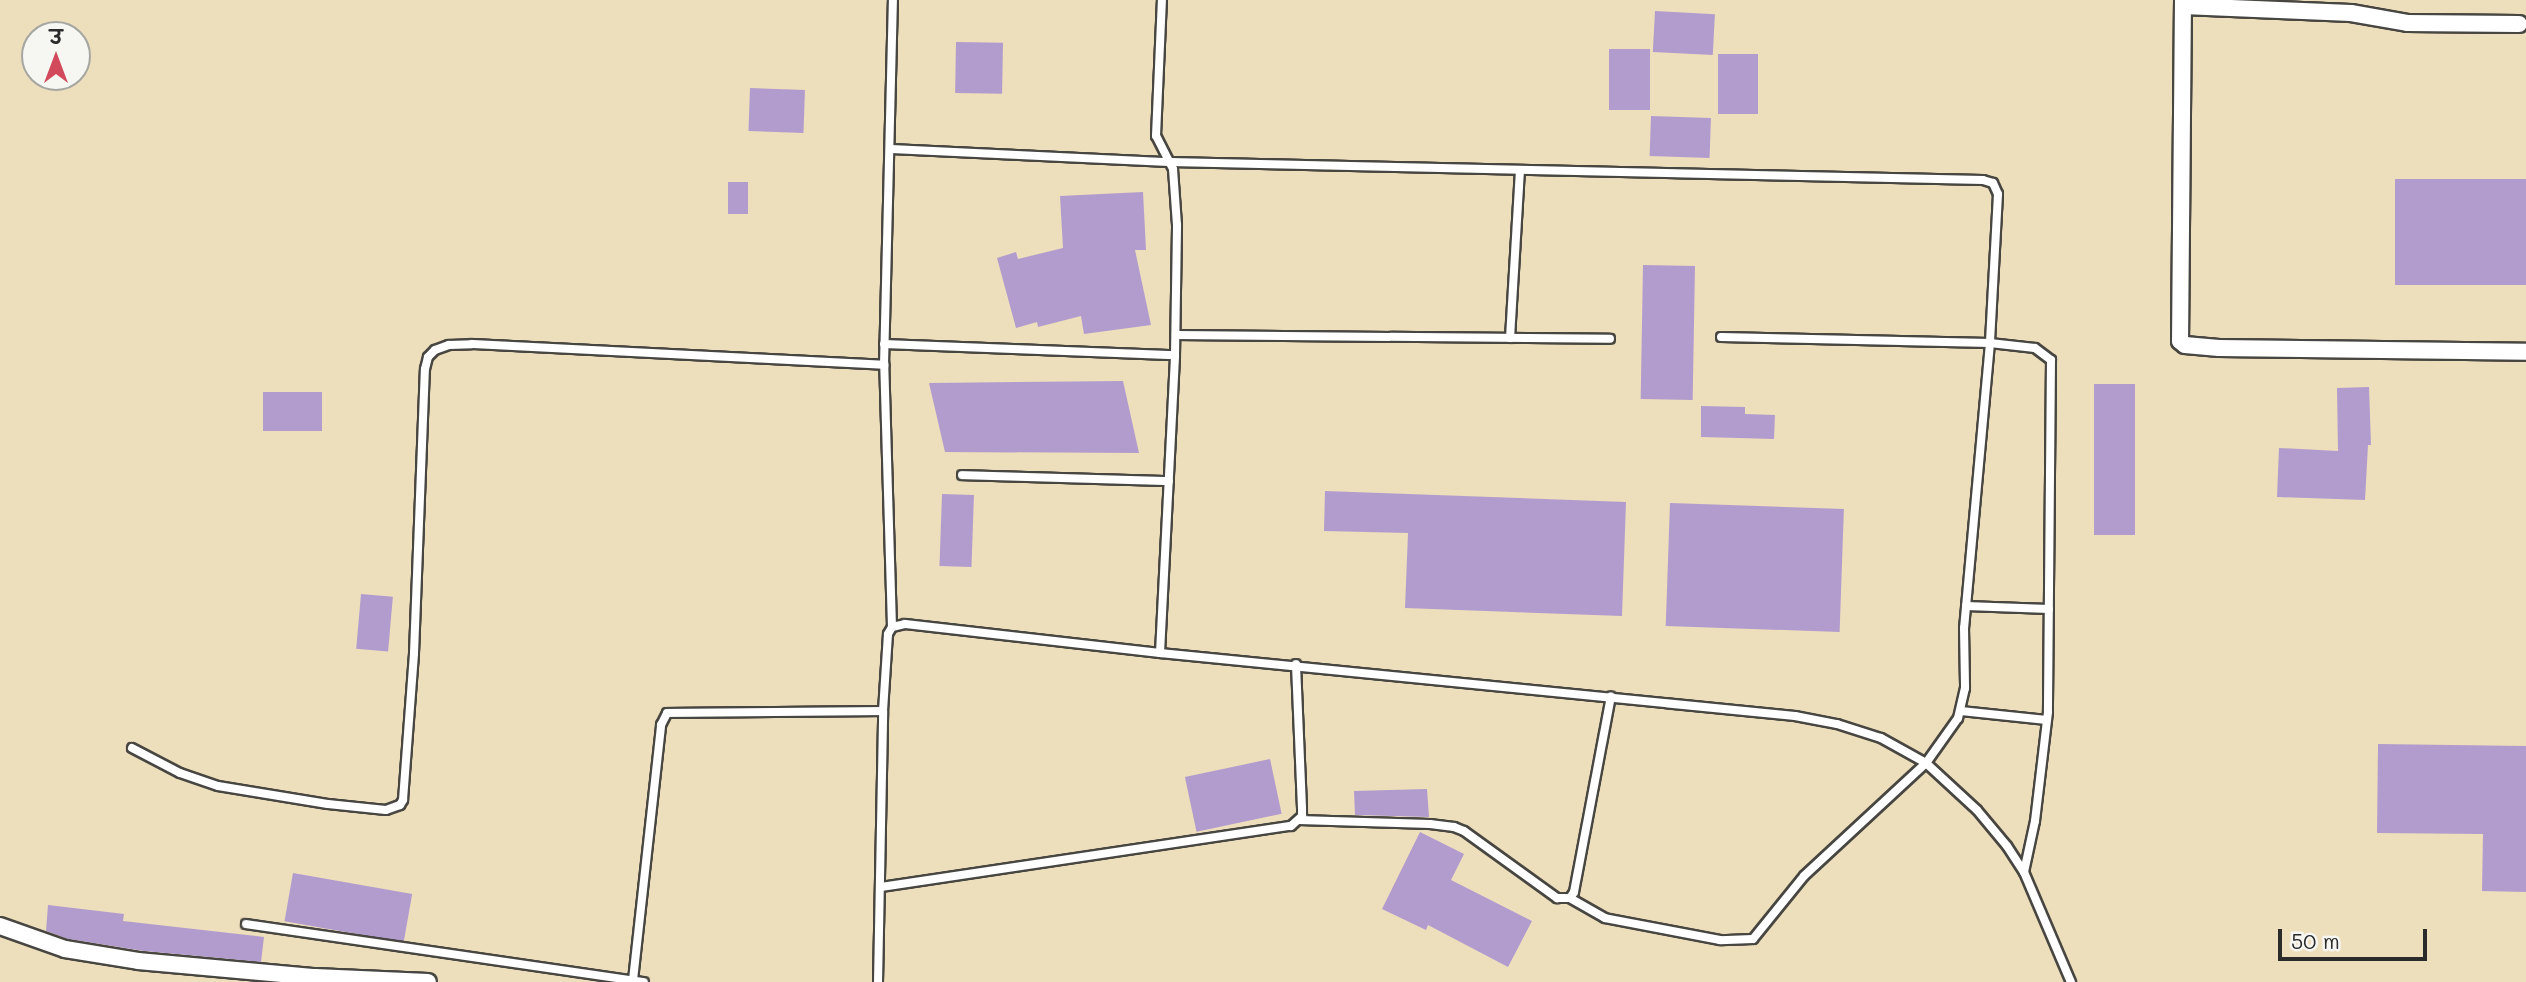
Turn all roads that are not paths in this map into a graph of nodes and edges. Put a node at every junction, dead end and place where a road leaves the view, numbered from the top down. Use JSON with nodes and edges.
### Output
{"nodes":[{"id":1,"x":893,"y":0,"type":"edge"},
{"id":2,"x":1162,"y":0,"type":"edge"},
{"id":3,"x":2183,"y":3,"type":"edge"},
{"id":4,"x":2519,"y":24,"type":"dead end"},
{"id":5,"x":890,"y":149,"type":"junction"},
{"id":6,"x":1170,"y":162,"type":"junction"},
{"id":7,"x":1520,"y":170,"type":"junction"},
{"id":8,"x":1175,"y":335,"type":"junction"},
{"id":9,"x":1721,"y":337,"type":"dead end"},
{"id":10,"x":1510,"y":338,"type":"junction"},
{"id":11,"x":1610,"y":339,"type":"dead end"},
{"id":12,"x":1990,"y":343,"type":"junction"},
{"id":13,"x":884,"y":344,"type":"junction"},
{"id":14,"x":2526,"y":352,"type":"edge"},
{"id":15,"x":1175,"y":355,"type":"junction"},
{"id":16,"x":884,"y":365,"type":"junction"},
{"id":17,"x":962,"y":475,"type":"dead end"},
{"id":18,"x":1169,"y":481,"type":"junction"},
{"id":19,"x":1966,"y":606,"type":"junction"},
{"id":20,"x":2049,"y":609,"type":"junction"},
{"id":21,"x":892,"y":626,"type":"junction"},
{"id":22,"x":1160,"y":653,"type":"junction"},
{"id":23,"x":1296,"y":664,"type":"junction"},
{"id":24,"x":1611,"y":696,"type":"junction"},
{"id":25,"x":883,"y":711,"type":"junction"},
{"id":26,"x":1961,"y":711,"type":"junction"},
{"id":27,"x":2047,"y":720,"type":"junction"},
{"id":28,"x":132,"y":748,"type":"dead end"},
{"id":29,"x":1926,"y":763,"type":"junction"},
{"id":30,"x":1298,"y":820,"type":"junction"},
{"id":31,"x":2024,"y":872,"type":"junction"},
{"id":32,"x":881,"y":887,"type":"junction"},
{"id":33,"x":1570,"y":898,"type":"junction"},
{"id":34,"x":246,"y":924,"type":"dead end"},
{"id":35,"x":0,"y":926,"type":"edge"},
{"id":36,"x":314,"y":979,"type":"edge"},
{"id":37,"x":633,"y":980,"type":"junction"},
{"id":38,"x":428,"y":982,"type":"edge"},
{"id":39,"x":644,"y":982,"type":"edge"},
{"id":40,"x":878,"y":982,"type":"edge"},
{"id":41,"x":2071,"y":982,"type":"edge"}],
"edges":[{"from":1,"to":5,"type":"lane"},
{"from":2,"to":6,"type":"lane"},
{"from":3,"to":4,"type":"street"},
{"from":3,"to":14,"type":"street"},
{"from":5,"to":6,"type":"lane"},
{"from":5,"to":13,"type":"lane"},
{"from":6,"to":7,"type":"lane"},
{"from":6,"to":8,"type":"lane"},
{"from":7,"to":10,"type":"lane"},
{"from":7,"to":12,"type":"lane"},
{"from":8,"to":10,"type":"lane"},
{"from":8,"to":15,"type":"lane"},
{"from":9,"to":12,"type":"lane"},
{"from":10,"to":11,"type":"lane"},
{"from":12,"to":19,"type":"lane"},
{"from":12,"to":20,"type":"lane"},
{"from":13,"to":15,"type":"lane"},
{"from":13,"to":16,"type":"lane"},
{"from":15,"to":18,"type":"lane"},
{"from":16,"to":21,"type":"lane"},
{"from":16,"to":28,"type":"lane"},
{"from":17,"to":18,"type":"lane"},
{"from":18,"to":22,"type":"lane"},
{"from":19,"to":20,"type":"lane"},
{"from":19,"to":26,"type":"lane"},
{"from":20,"to":27,"type":"lane"},
{"from":21,"to":22,"type":"lane"},
{"from":21,"to":25,"type":"lane"},
{"from":22,"to":23,"type":"lane"},
{"from":23,"to":24,"type":"lane"},
{"from":23,"to":30,"type":"lane"},
{"from":24,"to":29,"type":"lane"},
{"from":24,"to":33,"type":"lane"},
{"from":25,"to":32,"type":"lane"},
{"from":25,"to":37,"type":"lane"},
{"from":26,"to":27,"type":"lane"},
{"from":26,"to":29,"type":"lane"},
{"from":27,"to":31,"type":"lane"},
{"from":29,"to":31,"type":"lane"},
{"from":29,"to":33,"type":"lane"},
{"from":30,"to":32,"type":"lane"},
{"from":30,"to":33,"type":"lane"},
{"from":31,"to":41,"type":"lane"},
{"from":32,"to":40,"type":"lane"},
{"from":34,"to":37,"type":"lane"},
{"from":35,"to":36,"type":"street"},
{"from":36,"to":38,"type":"street"},
{"from":37,"to":39,"type":"lane"}]}
